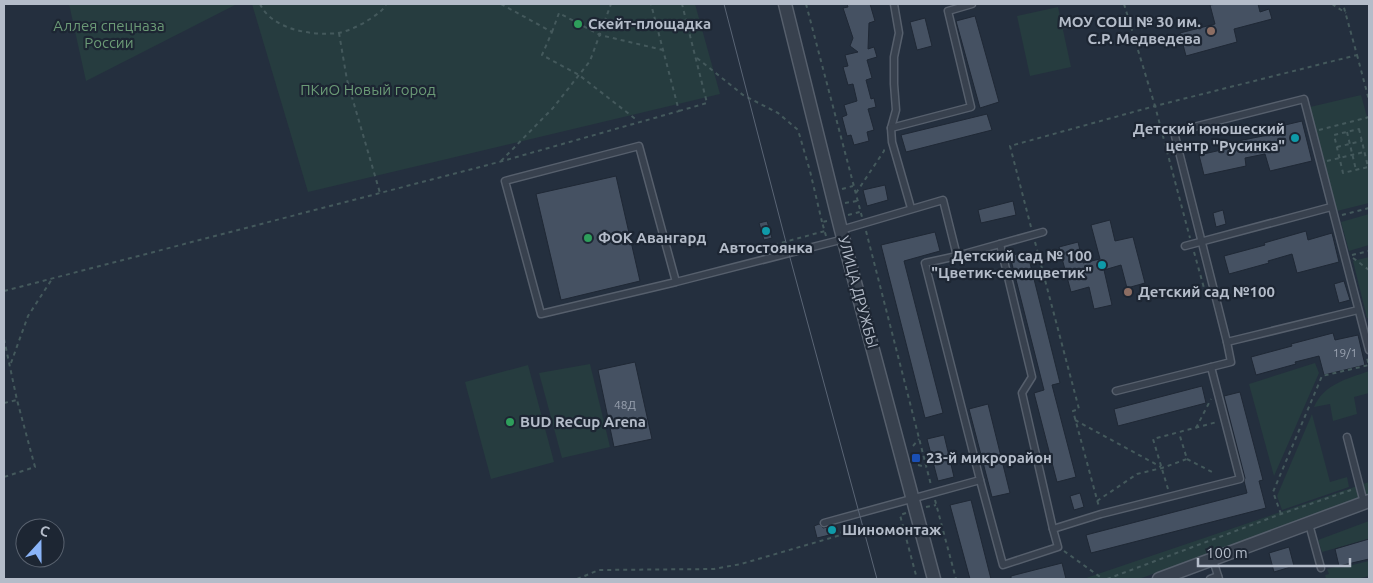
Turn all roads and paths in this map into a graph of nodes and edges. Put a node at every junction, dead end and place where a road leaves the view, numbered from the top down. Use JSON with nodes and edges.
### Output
{"nodes":[{"id":1,"x":260,"y":4,"type":"edge"},
{"id":2,"x":386,"y":4,"type":"edge"},
{"id":3,"x":500,"y":4,"type":"edge"},
{"id":4,"x":611,"y":4,"type":"edge"},
{"id":5,"x":651,"y":4,"type":"edge"},
{"id":6,"x":682,"y":4,"type":"edge"},
{"id":7,"x":785,"y":4,"type":"edge"},
{"id":8,"x":806,"y":4,"type":"edge"},
{"id":9,"x":894,"y":4,"type":"edge"},
{"id":10,"x":972,"y":4,"type":"edge"},
{"id":11,"x":1124,"y":4,"type":"edge"},
{"id":12,"x":1332,"y":4,"type":"edge"},
{"id":13,"x":1343,"y":4,"type":"edge"},
{"id":14,"x":1346,"y":14,"type":"junction"},
{"id":15,"x":552,"y":32,"type":"junction"},
{"id":16,"x":339,"y":33,"type":"junction"},
{"id":17,"x":600,"y":35,"type":"junction"},
{"id":18,"x":663,"y":50,"type":"junction"},
{"id":19,"x":1357,"y":55,"type":"junction"},
{"id":20,"x":697,"y":58,"type":"junction"},
{"id":21,"x":579,"y":75,"type":"junction"},
{"id":22,"x":1369,"y":100,"type":"edge"},
{"id":23,"x":1155,"y":106,"type":"junction"},
{"id":24,"x":679,"y":110,"type":"junction"},
{"id":25,"x":1369,"y":117,"type":"edge"},
{"id":26,"x":639,"y":122,"type":"junction"},
{"id":27,"x":892,"y":128,"type":"junction"},
{"id":28,"x":1317,"y":130,"type":"dead end"},
{"id":29,"x":1347,"y":132,"type":"junction"},
{"id":30,"x":1362,"y":141,"type":"junction"},
{"id":31,"x":885,"y":144,"type":"dead end"},
{"id":32,"x":1350,"y":144,"type":"junction"},
{"id":33,"x":1337,"y":147,"type":"junction"},
{"id":34,"x":1365,"y":152,"type":"junction"},
{"id":35,"x":1352,"y":155,"type":"junction"},
{"id":36,"x":1339,"y":158,"type":"junction"},
{"id":37,"x":499,"y":162,"type":"junction"},
{"id":38,"x":1320,"y":162,"type":"junction"},
{"id":39,"x":1356,"y":170,"type":"junction"},
{"id":40,"x":853,"y":186,"type":"junction"},
{"id":41,"x":842,"y":189,"type":"dead end"},
{"id":42,"x":380,"y":193,"type":"junction"},
{"id":43,"x":855,"y":193,"type":"junction"},
{"id":44,"x":857,"y":201,"type":"junction"},
{"id":45,"x":845,"y":204,"type":"dead end"},
{"id":46,"x":1331,"y":207,"type":"junction"},
{"id":47,"x":911,"y":208,"type":"junction"},
{"id":48,"x":1369,"y":208,"type":"edge"},
{"id":49,"x":860,"y":212,"type":"junction"},
{"id":50,"x":844,"y":216,"type":"dead end"},
{"id":51,"x":1334,"y":217,"type":"junction"},
{"id":52,"x":828,"y":221,"type":"dead end"},
{"id":53,"x":822,"y":222,"type":"junction"},
{"id":54,"x":863,"y":223,"type":"junction"},
{"id":55,"x":1044,"y":232,"type":"dead end"},
{"id":56,"x":842,"y":234,"type":"junction"},
{"id":57,"x":1033,"y":235,"type":"junction"},
{"id":58,"x":1202,"y":241,"type":"junction"},
{"id":59,"x":828,"y":243,"type":"junction"},
{"id":60,"x":1000,"y":244,"type":"junction"},
{"id":61,"x":1192,"y":244,"type":"junction"},
{"id":62,"x":1185,"y":246,"type":"dead end"},
{"id":63,"x":1369,"y":251,"type":"edge"},
{"id":64,"x":957,"y":256,"type":"junction"},
{"id":65,"x":1369,"y":270,"type":"edge"},
{"id":66,"x":52,"y":278,"type":"junction"},
{"id":67,"x":676,"y":282,"type":"junction"},
{"id":68,"x":1204,"y":290,"type":"dead end"},
{"id":69,"x":4,"y":291,"type":"edge"},
{"id":70,"x":1358,"y":310,"type":"junction"},
{"id":71,"x":4,"y":339,"type":"edge"},
{"id":72,"x":1227,"y":342,"type":"junction"},
{"id":73,"x":1369,"y":350,"type":"edge"},
{"id":74,"x":1369,"y":355,"type":"edge"},
{"id":75,"x":10,"y":366,"type":"junction"},
{"id":76,"x":1211,"y":367,"type":"junction"},
{"id":77,"x":1217,"y":388,"type":"junction"},
{"id":78,"x":1116,"y":391,"type":"dead end"},
{"id":79,"x":17,"y":400,"type":"junction"},
{"id":80,"x":4,"y":403,"type":"edge"},
{"id":81,"x":1075,"y":420,"type":"junction"},
{"id":82,"x":1225,"y":420,"type":"junction"},
{"id":83,"x":1196,"y":428,"type":"junction"},
{"id":84,"x":1180,"y":433,"type":"junction"},
{"id":85,"x":1347,"y":437,"type":"dead end"},
{"id":86,"x":919,"y":439,"type":"junction"},
{"id":87,"x":913,"y":446,"type":"dead end"},
{"id":88,"x":1187,"y":459,"type":"junction"},
{"id":89,"x":918,"y":465,"type":"dead end"},
{"id":90,"x":926,"y":466,"type":"junction"},
{"id":91,"x":1162,"y":468,"type":"junction"},
{"id":92,"x":1214,"y":473,"type":"dead end"},
{"id":93,"x":4,"y":477,"type":"edge"},
{"id":94,"x":980,"y":480,"type":"junction"},
{"id":95,"x":1359,"y":488,"type":"junction"},
{"id":96,"x":933,"y":494,"type":"junction"},
{"id":97,"x":1170,"y":496,"type":"junction"},
{"id":98,"x":914,"y":497,"type":"junction"},
{"id":99,"x":1097,"y":501,"type":"junction"},
{"id":100,"x":1366,"y":502,"type":"edge"},
{"id":101,"x":936,"y":504,"type":"junction"},
{"id":102,"x":920,"y":509,"type":"dead end"},
{"id":103,"x":911,"y":512,"type":"dead end"},
{"id":104,"x":1101,"y":514,"type":"junction"},
{"id":105,"x":1281,"y":514,"type":"junction"},
{"id":106,"x":845,"y":518,"type":"junction"},
{"id":107,"x":824,"y":523,"type":"dead end"},
{"id":108,"x":1309,"y":524,"type":"junction"},
{"id":109,"x":903,"y":528,"type":"junction"},
{"id":110,"x":1053,"y":529,"type":"junction"},
{"id":111,"x":908,"y":530,"type":"dead end"},
{"id":112,"x":1058,"y":547,"type":"junction"},
{"id":113,"x":915,"y":552,"type":"dead end"},
{"id":114,"x":911,"y":557,"type":"junction"},
{"id":115,"x":1213,"y":560,"type":"junction"},
{"id":116,"x":1321,"y":568,"type":"dead end"},
{"id":117,"x":1183,"y":575,"type":"edge"},
{"id":118,"x":1219,"y":578,"type":"edge"},
{"id":119,"x":577,"y":579,"type":"edge"},
{"id":120,"x":917,"y":579,"type":"edge"},
{"id":121,"x":934,"y":579,"type":"edge"},
{"id":122,"x":956,"y":579,"type":"edge"},
{"id":123,"x":1103,"y":579,"type":"edge"},
{"id":124,"x":1107,"y":579,"type":"edge"},
{"id":125,"x":1159,"y":579,"type":"edge"},
{"id":126,"x":1210,"y":579,"type":"edge"}],
"edges":[{"from":1,"to":16,"type":"path"},
{"from":2,"to":16,"type":"path"},
{"from":3,"to":15,"type":"path"},
{"from":4,"to":17,"type":"path"},
{"from":5,"to":18,"type":"path"},
{"from":6,"to":20,"type":"path"},
{"from":7,"to":56,"type":"street","name":"УЛИЦА ДРУЖБЫ"},
{"from":8,"to":40,"type":"path"},
{"from":9,"to":27,"type":"lane"},
{"from":10,"to":27,"type":"lane"},
{"from":11,"to":23,"type":"path"},
{"from":12,"to":14,"type":"path"},
{"from":13,"to":14,"type":"path"},
{"from":14,"to":19,"type":"path"},
{"from":15,"to":17,"type":"path"},
{"from":15,"to":21,"type":"path"},
{"from":16,"to":42,"type":"path"},
{"from":17,"to":18,"type":"path"},
{"from":17,"to":21,"type":"path"},
{"from":18,"to":24,"type":"path"},
{"from":19,"to":22,"type":"path"},
{"from":19,"to":23,"type":"path"},
{"from":20,"to":24,"type":"path"},
{"from":20,"to":53,"type":"path"},
{"from":21,"to":26,"type":"path"},
{"from":21,"to":37,"type":"path"},
{"from":23,"to":57,"type":"path"},
{"from":23,"to":61,"type":"path"},
{"from":24,"to":26,"type":"path"},
{"from":25,"to":28,"type":"path"},
{"from":26,"to":37,"type":"path"},
{"from":27,"to":47,"type":"lane"},
{"from":29,"to":30,"type":"path"},
{"from":29,"to":32,"type":"path"},
{"from":29,"to":33,"type":"path"},
{"from":30,"to":32,"type":"path"},
{"from":30,"to":34,"type":"path"},
{"from":31,"to":43,"type":"path"},
{"from":32,"to":33,"type":"path"},
{"from":32,"to":35,"type":"path"},
{"from":33,"to":36,"type":"path"},
{"from":34,"to":35,"type":"path"},
{"from":34,"to":39,"type":"path"},
{"from":35,"to":36,"type":"path"},
{"from":35,"to":39,"type":"path"},
{"from":36,"to":38,"type":"path"},
{"from":36,"to":39,"type":"path"},
{"from":37,"to":42,"type":"path"},
{"from":38,"to":46,"type":"lane"},
{"from":38,"to":58,"type":"lane"},
{"from":40,"to":41,"type":"path"},
{"from":40,"to":43,"type":"path"},
{"from":42,"to":66,"type":"path"},
{"from":43,"to":44,"type":"path"},
{"from":44,"to":45,"type":"path"},
{"from":44,"to":49,"type":"path"},
{"from":46,"to":51,"type":"lane"},
{"from":46,"to":58,"type":"lane"},
{"from":47,"to":54,"type":"lane"},
{"from":47,"to":64,"type":"lane"},
{"from":48,"to":51,"type":"path"},
{"from":49,"to":50,"type":"path"},
{"from":49,"to":54,"type":"path"},
{"from":51,"to":70,"type":"lane"},
{"from":52,"to":53,"type":"path"},
{"from":53,"to":59,"type":"path"},
{"from":54,"to":56,"type":"lane"},
{"from":54,"to":86,"type":"path"},
{"from":55,"to":57,"type":"lane"},
{"from":56,"to":59,"type":"lane"},
{"from":56,"to":98,"type":"street","name":"УЛИЦА ДРУЖБЫ"},
{"from":57,"to":60,"type":"lane"},
{"from":57,"to":81,"type":"path"},
{"from":58,"to":61,"type":"lane"},
{"from":58,"to":72,"type":"lane"},
{"from":59,"to":67,"type":"lane"},
{"from":60,"to":64,"type":"lane"},
{"from":60,"to":110,"type":"lane"},
{"from":61,"to":62,"type":"lane"},
{"from":61,"to":68,"type":"path"},
{"from":63,"to":65,"type":"path"},
{"from":64,"to":94,"type":"lane"},
{"from":66,"to":69,"type":"path"},
{"from":66,"to":75,"type":"path"},
{"from":67,"to":67,"type":"lane"},
{"from":70,"to":72,"type":"lane"},
{"from":70,"to":73,"type":"lane"},
{"from":71,"to":75,"type":"path"},
{"from":72,"to":76,"type":"lane"},
{"from":74,"to":105,"type":"path"},
{"from":75,"to":79,"type":"path"},
{"from":76,"to":77,"type":"lane"},
{"from":76,"to":78,"type":"lane"},
{"from":77,"to":82,"type":"lane"},
{"from":77,"to":83,"type":"path"},
{"from":79,"to":80,"type":"path"},
{"from":79,"to":93,"type":"path"},
{"from":81,"to":91,"type":"path"},
{"from":81,"to":99,"type":"path"},
{"from":82,"to":83,"type":"path"},
{"from":82,"to":97,"type":"lane"},
{"from":83,"to":84,"type":"path"},
{"from":84,"to":88,"type":"path"},
{"from":84,"to":91,"type":"path"},
{"from":85,"to":95,"type":"lane"},
{"from":86,"to":87,"type":"path"},
{"from":86,"to":90,"type":"path"},
{"from":88,"to":91,"type":"path"},
{"from":88,"to":92,"type":"path"},
{"from":89,"to":90,"type":"path"},
{"from":90,"to":96,"type":"path"},
{"from":91,"to":97,"type":"path"},
{"from":91,"to":99,"type":"path"},
{"from":94,"to":96,"type":"lane"},
{"from":94,"to":112,"type":"lane"},
{"from":95,"to":100,"type":"lane"},
{"from":95,"to":105,"type":"path"},
{"from":96,"to":98,"type":"lane"},
{"from":96,"to":101,"type":"path"},
{"from":97,"to":104,"type":"lane"},
{"from":98,"to":106,"type":"lane"},
{"from":98,"to":121,"type":"street","name":"УЛИЦА ДРУЖБЫ"},
{"from":99,"to":104,"type":"path"},
{"from":100,"to":108,"type":"street"},
{"from":101,"to":102,"type":"path"},
{"from":101,"to":122,"type":"path"},
{"from":103,"to":109,"type":"path"},
{"from":104,"to":110,"type":"lane"},
{"from":105,"to":124,"type":"path"},
{"from":106,"to":107,"type":"lane"},
{"from":106,"to":119,"type":"path"},
{"from":108,"to":115,"type":"street"},
{"from":108,"to":116,"type":"lane"},
{"from":109,"to":111,"type":"path"},
{"from":109,"to":114,"type":"path"},
{"from":110,"to":112,"type":"lane"},
{"from":112,"to":123,"type":"path"},
{"from":113,"to":114,"type":"path"},
{"from":114,"to":120,"type":"path"},
{"from":115,"to":117,"type":"street"},
{"from":115,"to":118,"type":"lane"},
{"from":117,"to":125,"type":"street"},
{"from":118,"to":126,"type":"lane"}]}
